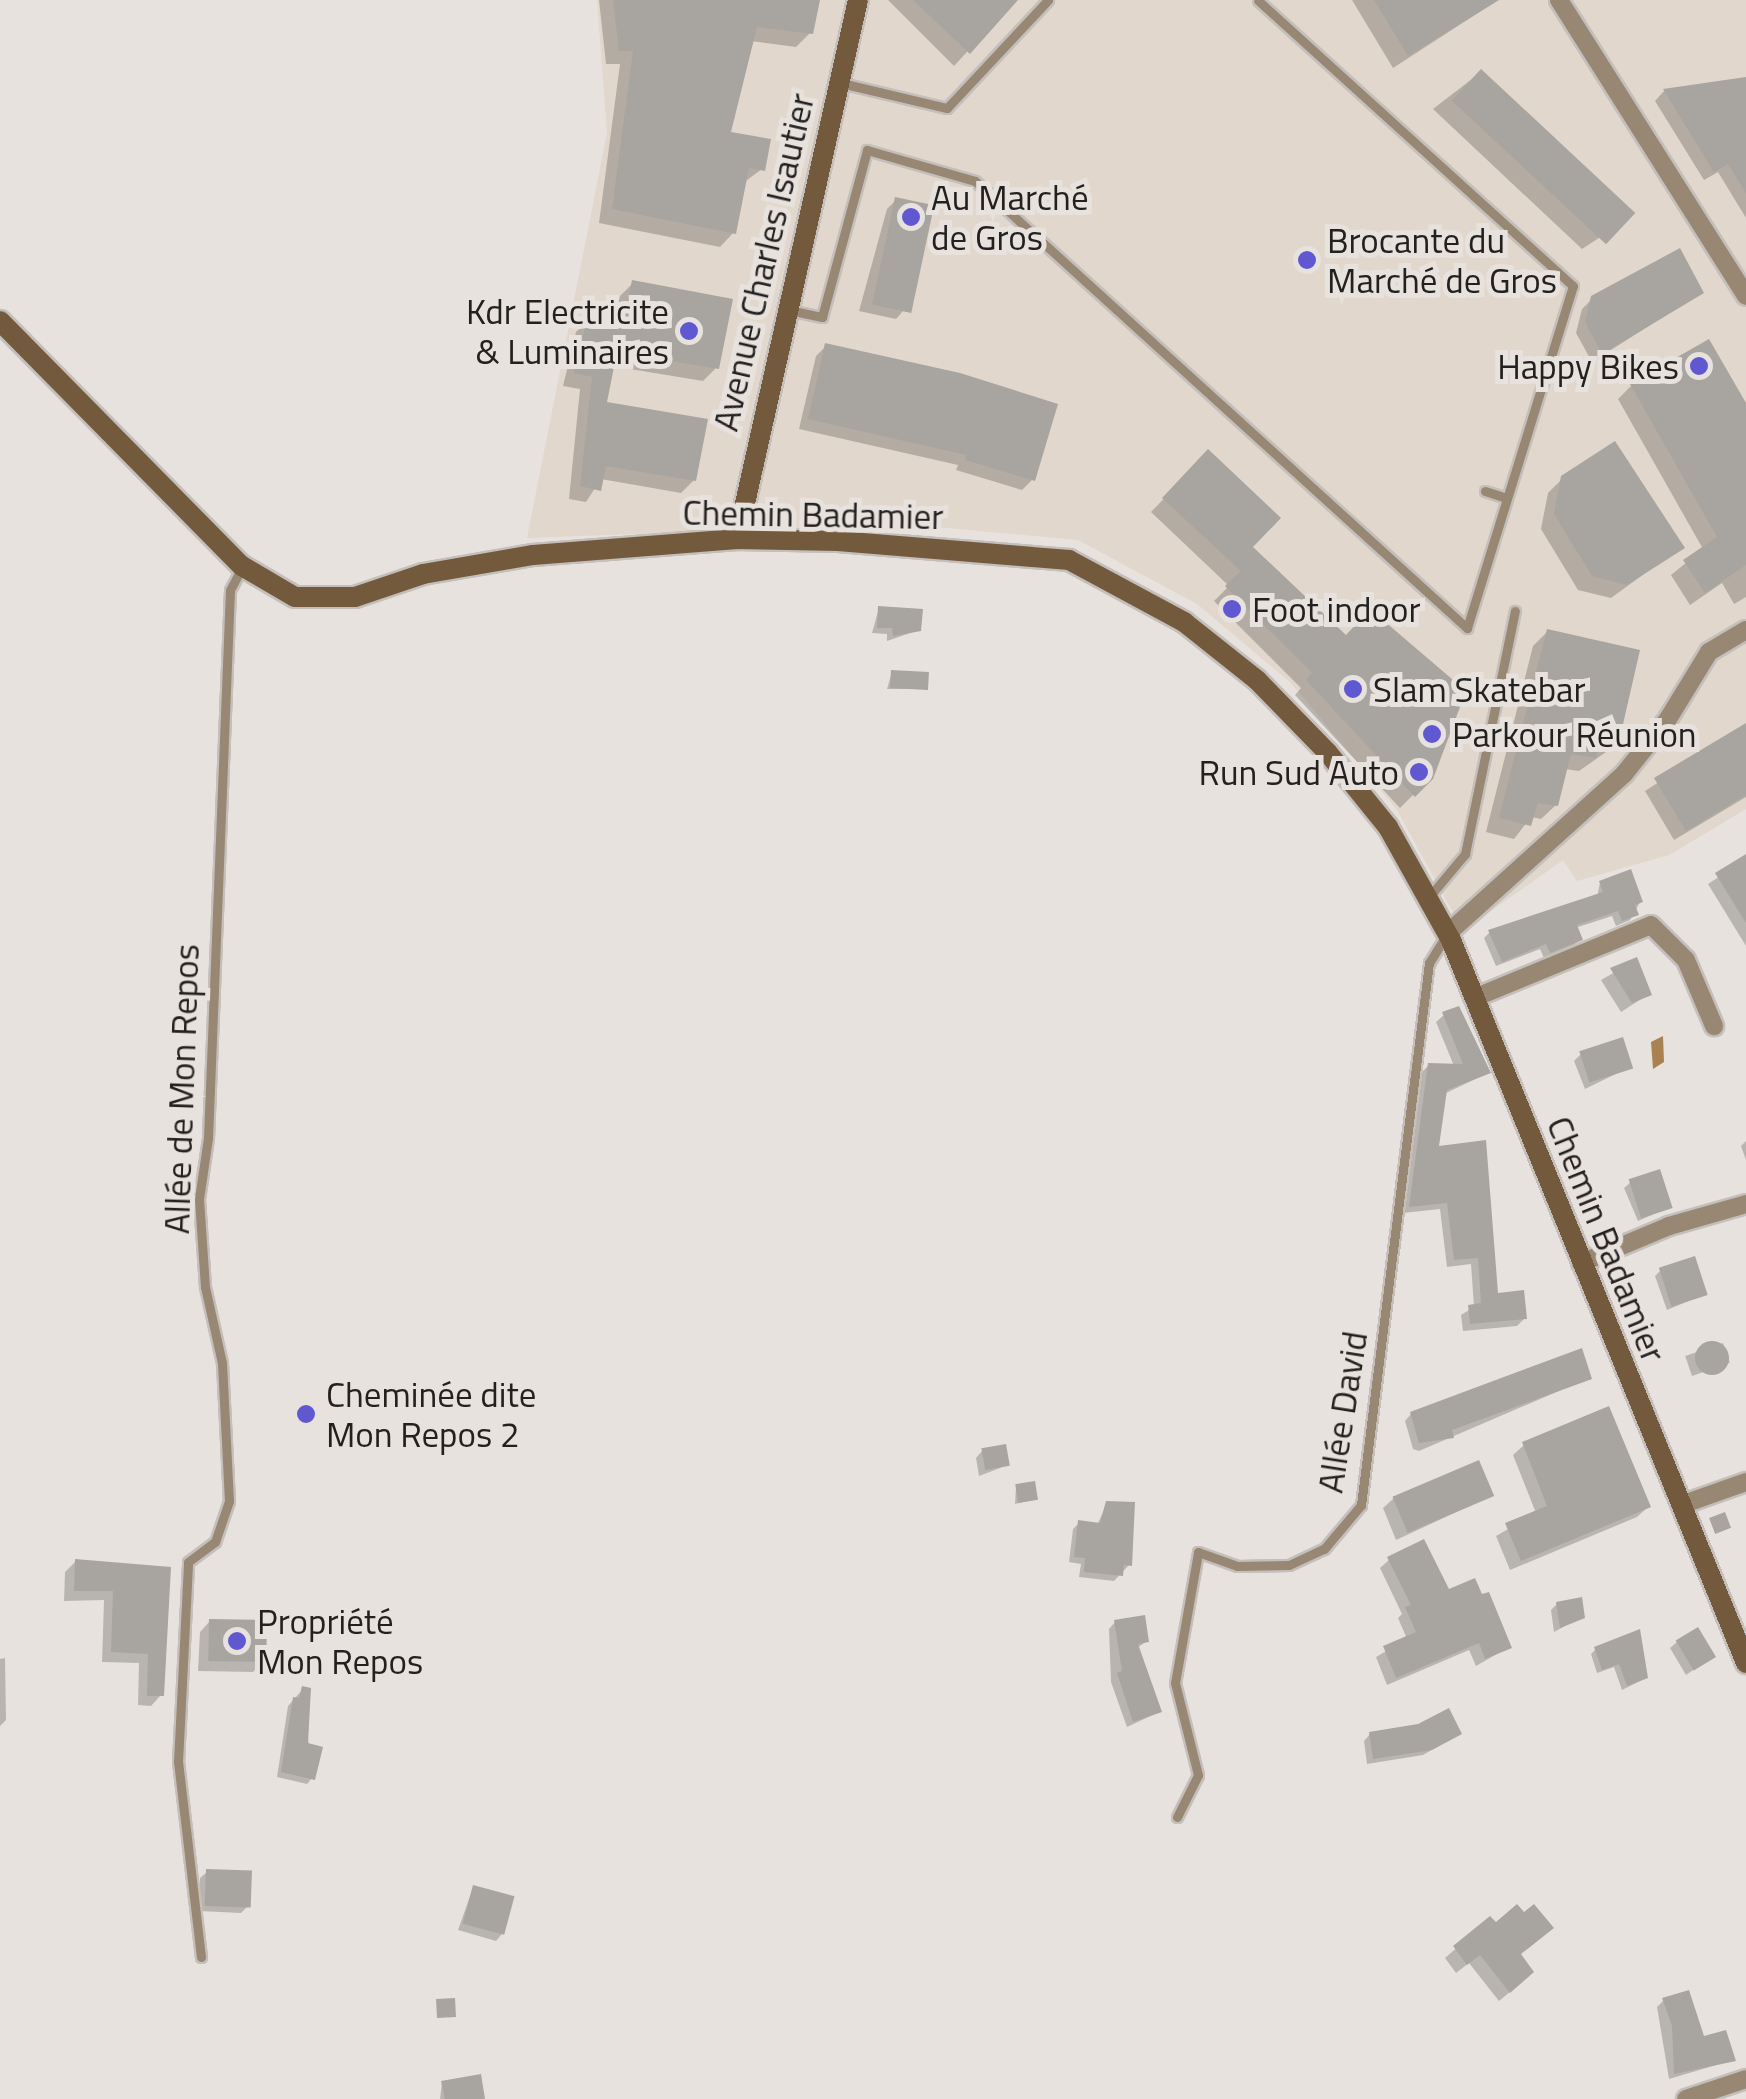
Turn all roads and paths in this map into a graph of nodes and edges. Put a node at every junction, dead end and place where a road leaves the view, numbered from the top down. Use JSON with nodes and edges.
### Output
{"nodes":[{"id":1,"x":858,"y":0,"type":"edge"},
{"id":2,"x":1048,"y":0,"type":"edge"},
{"id":3,"x":1258,"y":0,"type":"edge"},
{"id":4,"x":1559,"y":0,"type":"edge"},
{"id":5,"x":838,"y":82,"type":"junction"},
{"id":6,"x":1746,"y":296,"type":"edge"},
{"id":7,"x":786,"y":310,"type":"junction"},
{"id":8,"x":0,"y":321,"type":"edge"},
{"id":9,"x":1484,"y":490,"type":"dead end"},
{"id":10,"x":1507,"y":498,"type":"junction"},
{"id":11,"x":737,"y":539,"type":"junction"},
{"id":12,"x":242,"y":566,"type":"junction"},
{"id":13,"x":1515,"y":611,"type":"dead end"},
{"id":14,"x":1746,"y":630,"type":"edge"},
{"id":15,"x":1428,"y":899,"type":"junction"},
{"id":16,"x":1447,"y":934,"type":"junction"},
{"id":17,"x":1474,"y":998,"type":"junction"},
{"id":18,"x":1714,"y":1026,"type":"dead end"},
{"id":19,"x":1746,"y":1204,"type":"edge"},
{"id":20,"x":1581,"y":1263,"type":"junction"},
{"id":21,"x":1746,"y":1482,"type":"edge"},
{"id":22,"x":1681,"y":1505,"type":"junction"},
{"id":23,"x":1746,"y":1663,"type":"edge"},
{"id":24,"x":1177,"y":1818,"type":"dead end"},
{"id":25,"x":200,"y":1956,"type":"dead end"},
{"id":26,"x":1746,"y":2079,"type":"edge"},
{"id":27,"x":1686,"y":2099,"type":"edge"}],
"edges":[{"from":1,"to":5,"type":"street","name":"Avenue Charles Isautier"},
{"from":2,"to":5,"type":"lane"},
{"from":3,"to":10,"type":"lane"},
{"from":4,"to":6,"type":"street"},
{"from":5,"to":7,"type":"street","name":"Avenue Charles Isautier"},
{"from":7,"to":10,"type":"lane"},
{"from":7,"to":11,"type":"street","name":"Avenue Charles Isautier"},
{"from":8,"to":12,"type":"street","name":"Chemin Badamier"},
{"from":9,"to":10,"type":"lane"},
{"from":11,"to":12,"type":"street","name":"Chemin Badamier"},
{"from":11,"to":15,"type":"street","name":"Chemin Badamier"},
{"from":12,"to":25,"type":"lane","name":"Allée de Mon Repos"},
{"from":13,"to":15,"type":"lane"},
{"from":14,"to":16,"type":"street"},
{"from":15,"to":16,"type":"street","name":"Chemin Badamier"},
{"from":16,"to":17,"type":"street","name":"Chemin Badamier"},
{"from":16,"to":24,"type":"lane","name":"Allée David"},
{"from":17,"to":18,"type":"street"},
{"from":17,"to":20,"type":"street","name":"Chemin Badamier"},
{"from":19,"to":20,"type":"street"},
{"from":20,"to":22,"type":"street","name":"Chemin Badamier"},
{"from":21,"to":22,"type":"street"},
{"from":22,"to":23,"type":"street","name":"Chemin Badamier"},
{"from":26,"to":27,"type":"street"}]}
